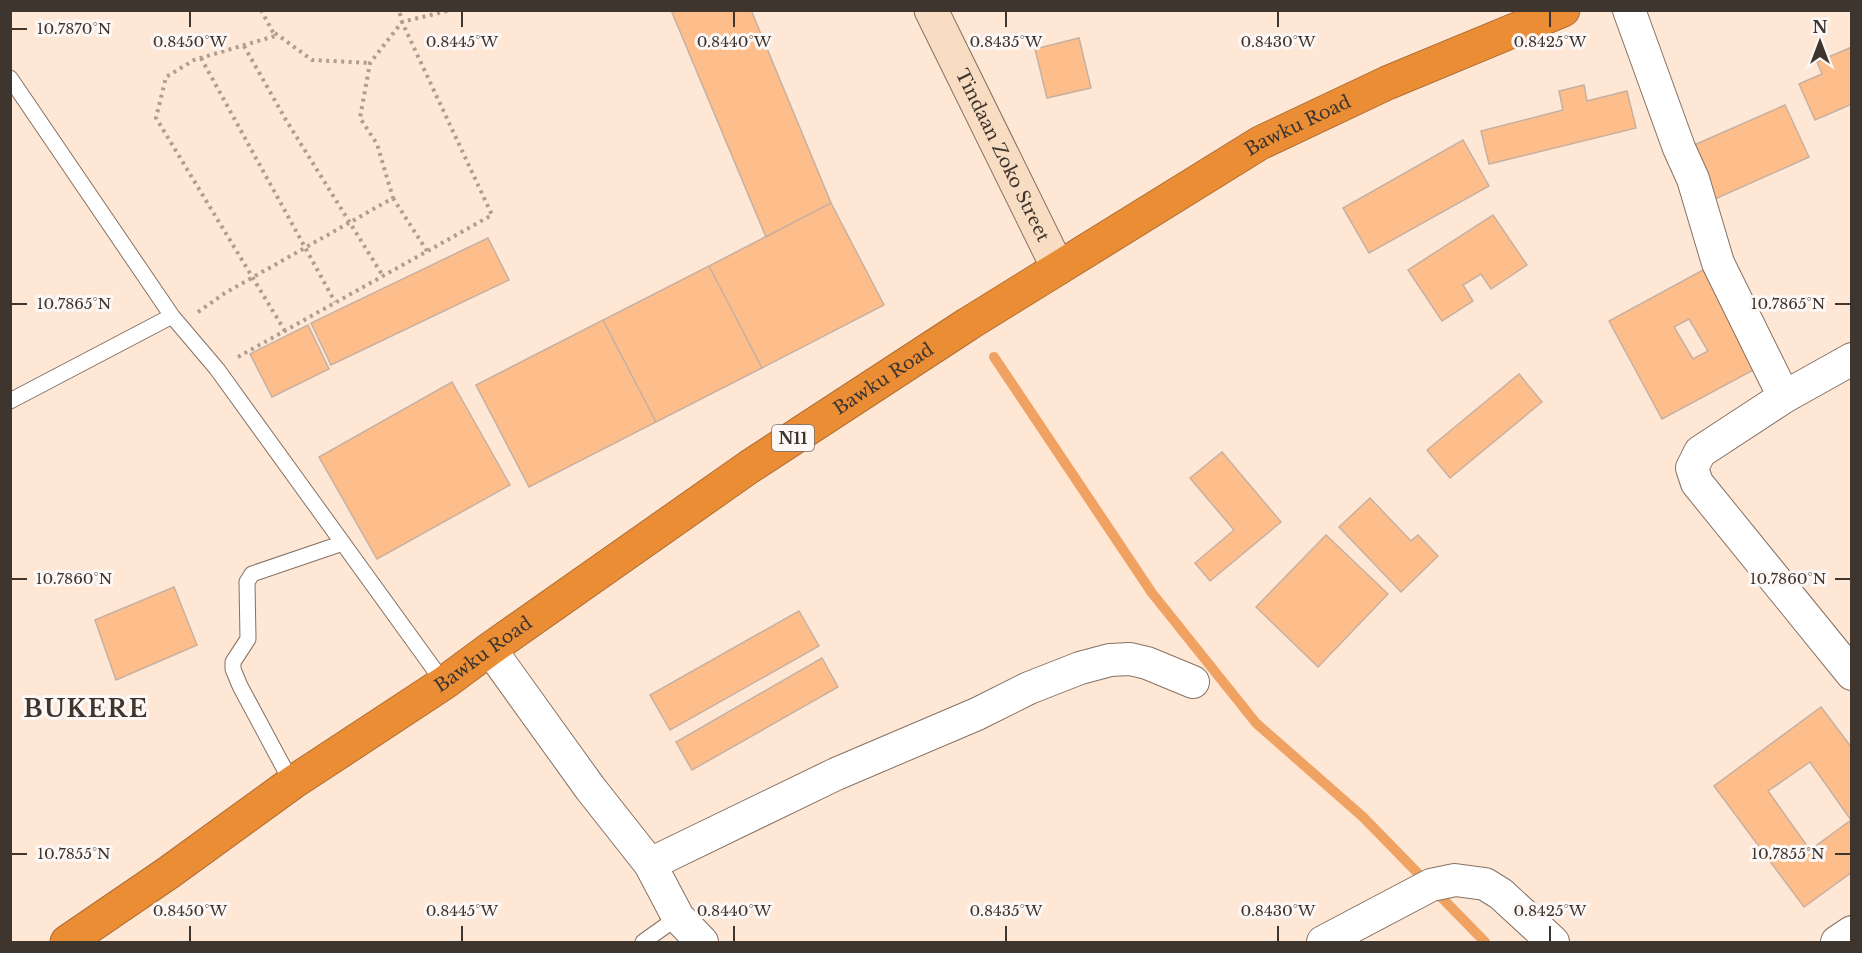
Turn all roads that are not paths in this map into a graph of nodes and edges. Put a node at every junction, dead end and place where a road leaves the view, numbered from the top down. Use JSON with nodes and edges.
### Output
{"nodes":[{"id":1,"x":931,"y":10,"type":"edge"},
{"id":2,"x":1563,"y":10,"type":"edge"},
{"id":3,"x":1629,"y":10,"type":"edge"},
{"id":4,"x":10,"y":78,"type":"edge"},
{"id":5,"x":1058,"y":268,"type":"junction"},
{"id":6,"x":176,"y":320,"type":"junction"},
{"id":7,"x":1851,"y":359,"type":"edge"},
{"id":8,"x":1784,"y":397,"type":"junction"},
{"id":9,"x":10,"y":401,"type":"edge"},
{"id":10,"x":343,"y":543,"type":"junction"},
{"id":11,"x":490,"y":649,"type":"junction"},
{"id":12,"x":1851,"y":675,"type":"edge"},
{"id":13,"x":1193,"y":682,"type":"dead end"},
{"id":14,"x":444,"y":683,"type":"junction"},
{"id":15,"x":292,"y":783,"type":"junction"},
{"id":16,"x":650,"y":864,"type":"junction"},
{"id":17,"x":678,"y":917,"type":"junction"},
{"id":18,"x":1851,"y":932,"type":"edge"},
{"id":19,"x":68,"y":942,"type":"edge"},
{"id":20,"x":643,"y":942,"type":"edge"},
{"id":21,"x":702,"y":942,"type":"edge"},
{"id":22,"x":1323,"y":942,"type":"edge"},
{"id":23,"x":1553,"y":942,"type":"edge"},
{"id":24,"x":1837,"y":942,"type":"edge"}],
"edges":[{"from":1,"to":5,"type":"main road","name":"Tindaan Zoko Street"},
{"from":2,"to":5,"type":"highway","name":"Bawku Road","number":"N11"},
{"from":3,"to":8,"type":"street"},
{"from":4,"to":6,"type":"lane"},
{"from":5,"to":11,"type":"highway","name":"Bawku Road","number":"N11"},
{"from":6,"to":9,"type":"lane"},
{"from":6,"to":10,"type":"lane"},
{"from":7,"to":8,"type":"street"},
{"from":8,"to":12,"type":"street"},
{"from":10,"to":14,"type":"lane"},
{"from":10,"to":15,"type":"lane"},
{"from":11,"to":14,"type":"highway","name":"Bawku Road","number":"N11"},
{"from":11,"to":16,"type":"street"},
{"from":13,"to":16,"type":"street"},
{"from":14,"to":15,"type":"highway","name":"Bawku Road","number":"N11"},
{"from":15,"to":19,"type":"highway","name":"Bawku Road","number":"N11"},
{"from":16,"to":17,"type":"street"},
{"from":17,"to":20,"type":"lane"},
{"from":17,"to":21,"type":"street"},
{"from":18,"to":24,"type":"street"},
{"from":22,"to":23,"type":"street"}]}
